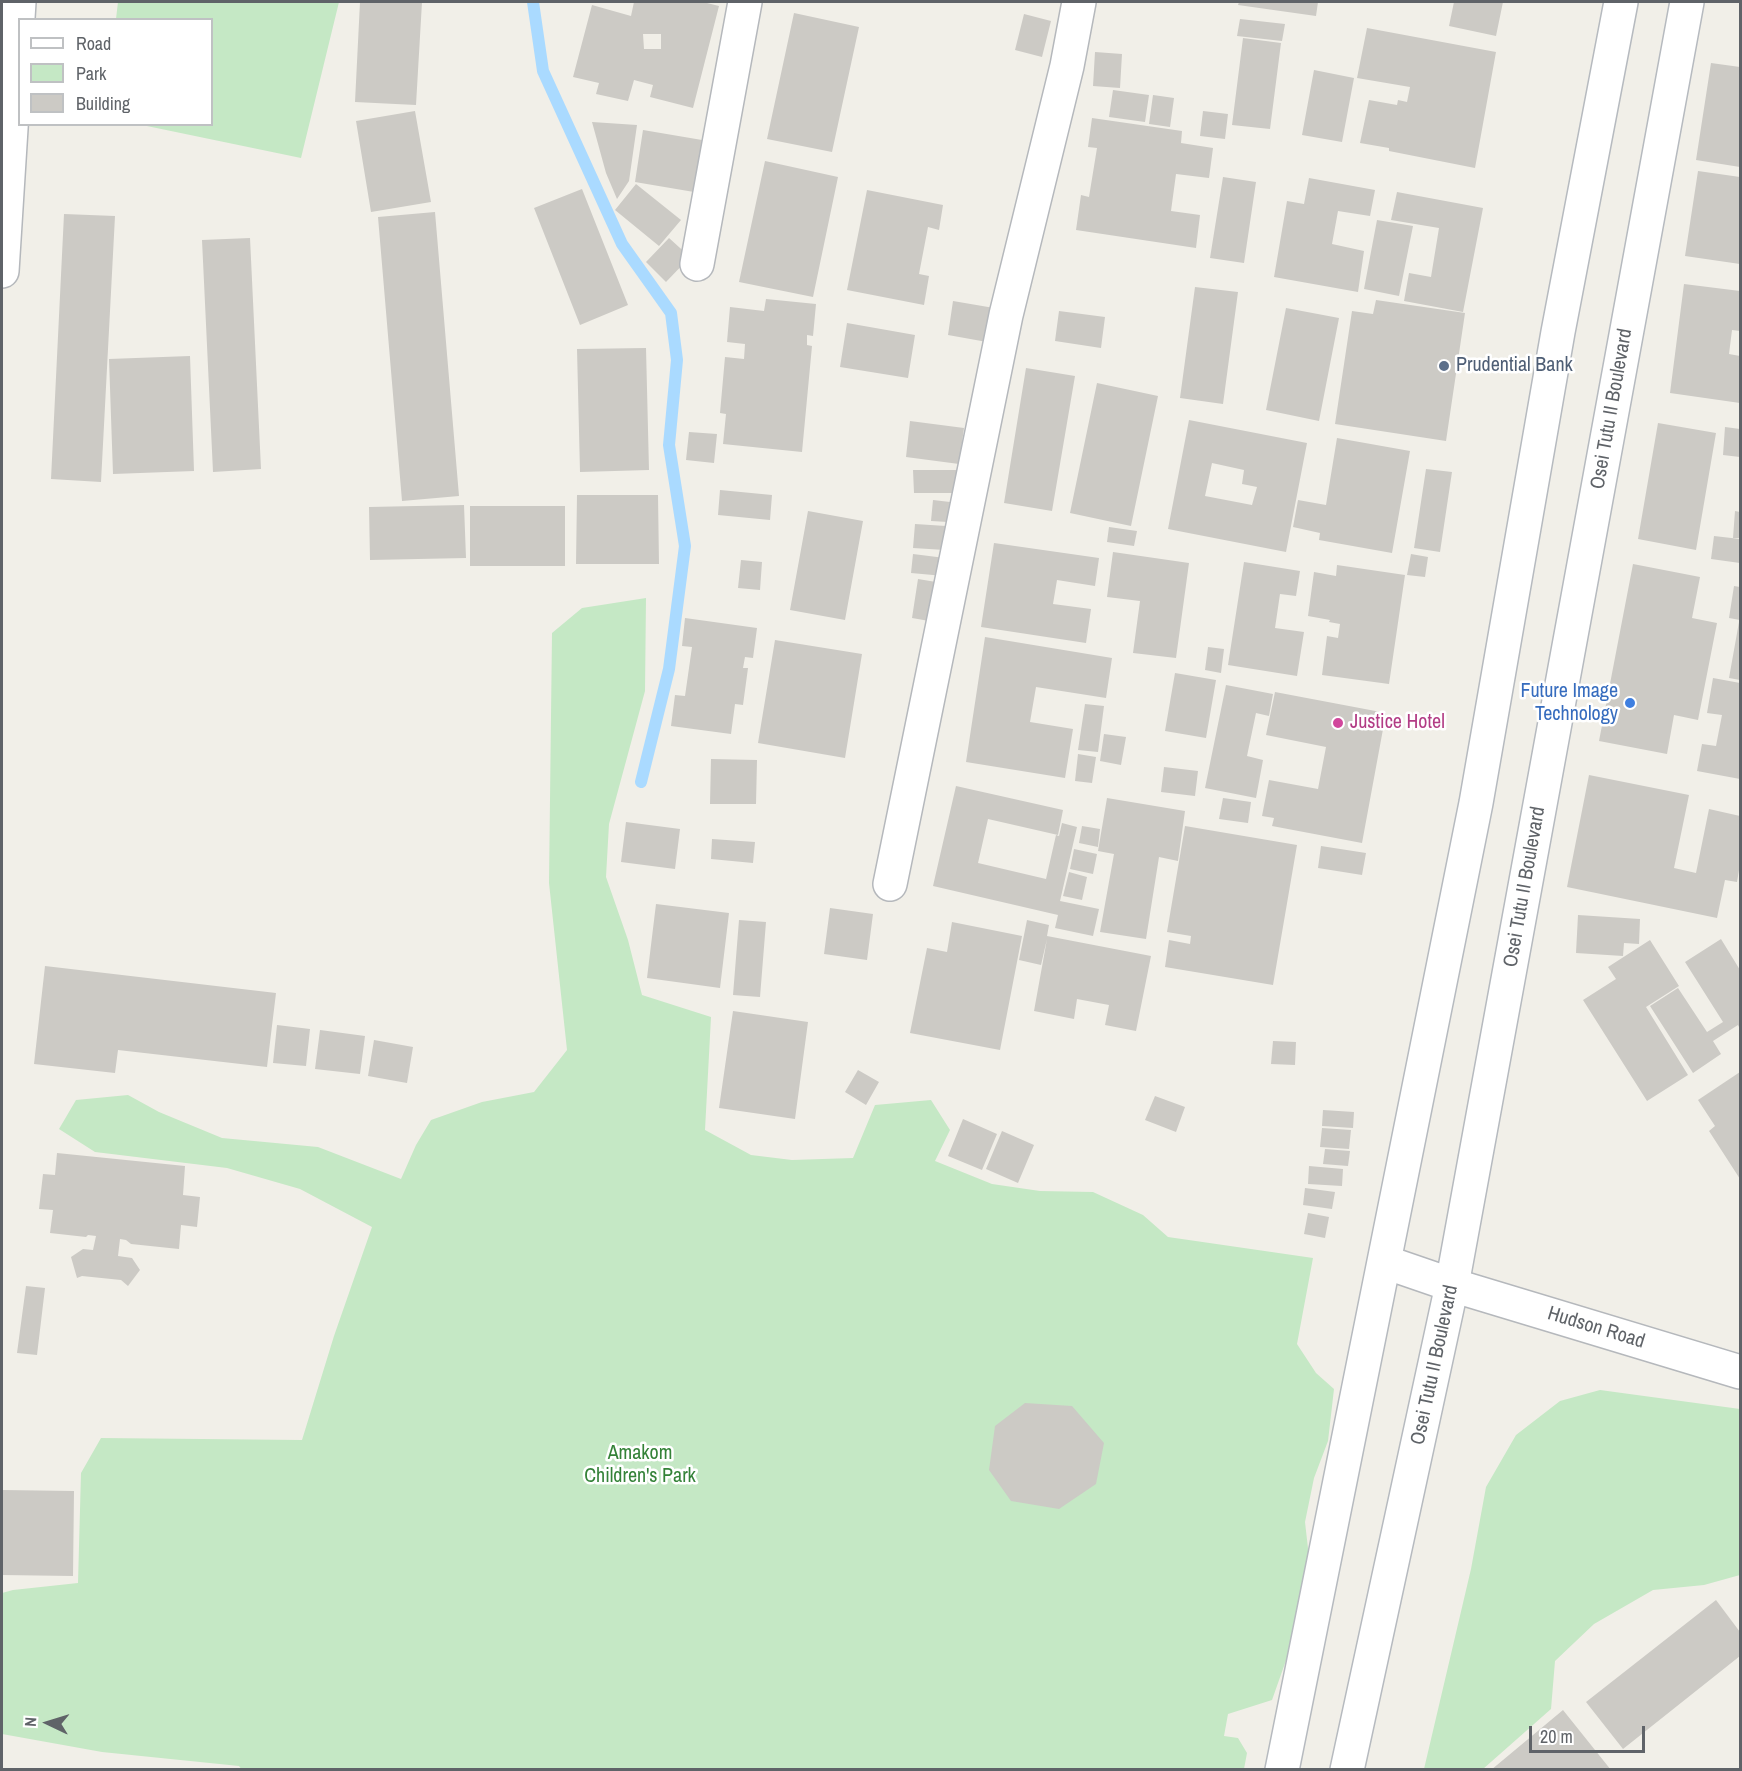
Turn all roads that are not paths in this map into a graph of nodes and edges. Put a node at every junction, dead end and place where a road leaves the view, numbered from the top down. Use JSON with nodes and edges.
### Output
{"nodes":[{"id":1,"x":18,"y":2,"type":"edge"},
{"id":2,"x":745,"y":2,"type":"edge"},
{"id":3,"x":1079,"y":2,"type":"edge"},
{"id":4,"x":1621,"y":2,"type":"edge"},
{"id":5,"x":1687,"y":2,"type":"edge"},
{"id":6,"x":697,"y":264,"type":"dead end"},
{"id":7,"x":2,"y":271,"type":"edge"},
{"id":8,"x":890,"y":884,"type":"dead end"},
{"id":9,"x":1385,"y":1262,"type":"junction"},
{"id":10,"x":1452,"y":1285,"type":"junction"},
{"id":11,"x":1740,"y":1371,"type":"edge"},
{"id":12,"x":1282,"y":1770,"type":"edge"},
{"id":13,"x":1347,"y":1770,"type":"edge"}],
"edges":[{"from":1,"to":7,"type":"main road"},
{"from":2,"to":6,"type":"main road"},
{"from":3,"to":8,"type":"main road"},
{"from":4,"to":9,"type":"main road"},
{"from":5,"to":10,"type":"main road","name":"Osei Tutu II Boulevard"},
{"from":9,"to":10,"type":"main road","name":"Hudson Road"},
{"from":9,"to":12,"type":"main road"},
{"from":10,"to":11,"type":"main road","name":"Hudson Road"},
{"from":10,"to":13,"type":"main road","name":"Osei Tutu II Boulevard"}]}
